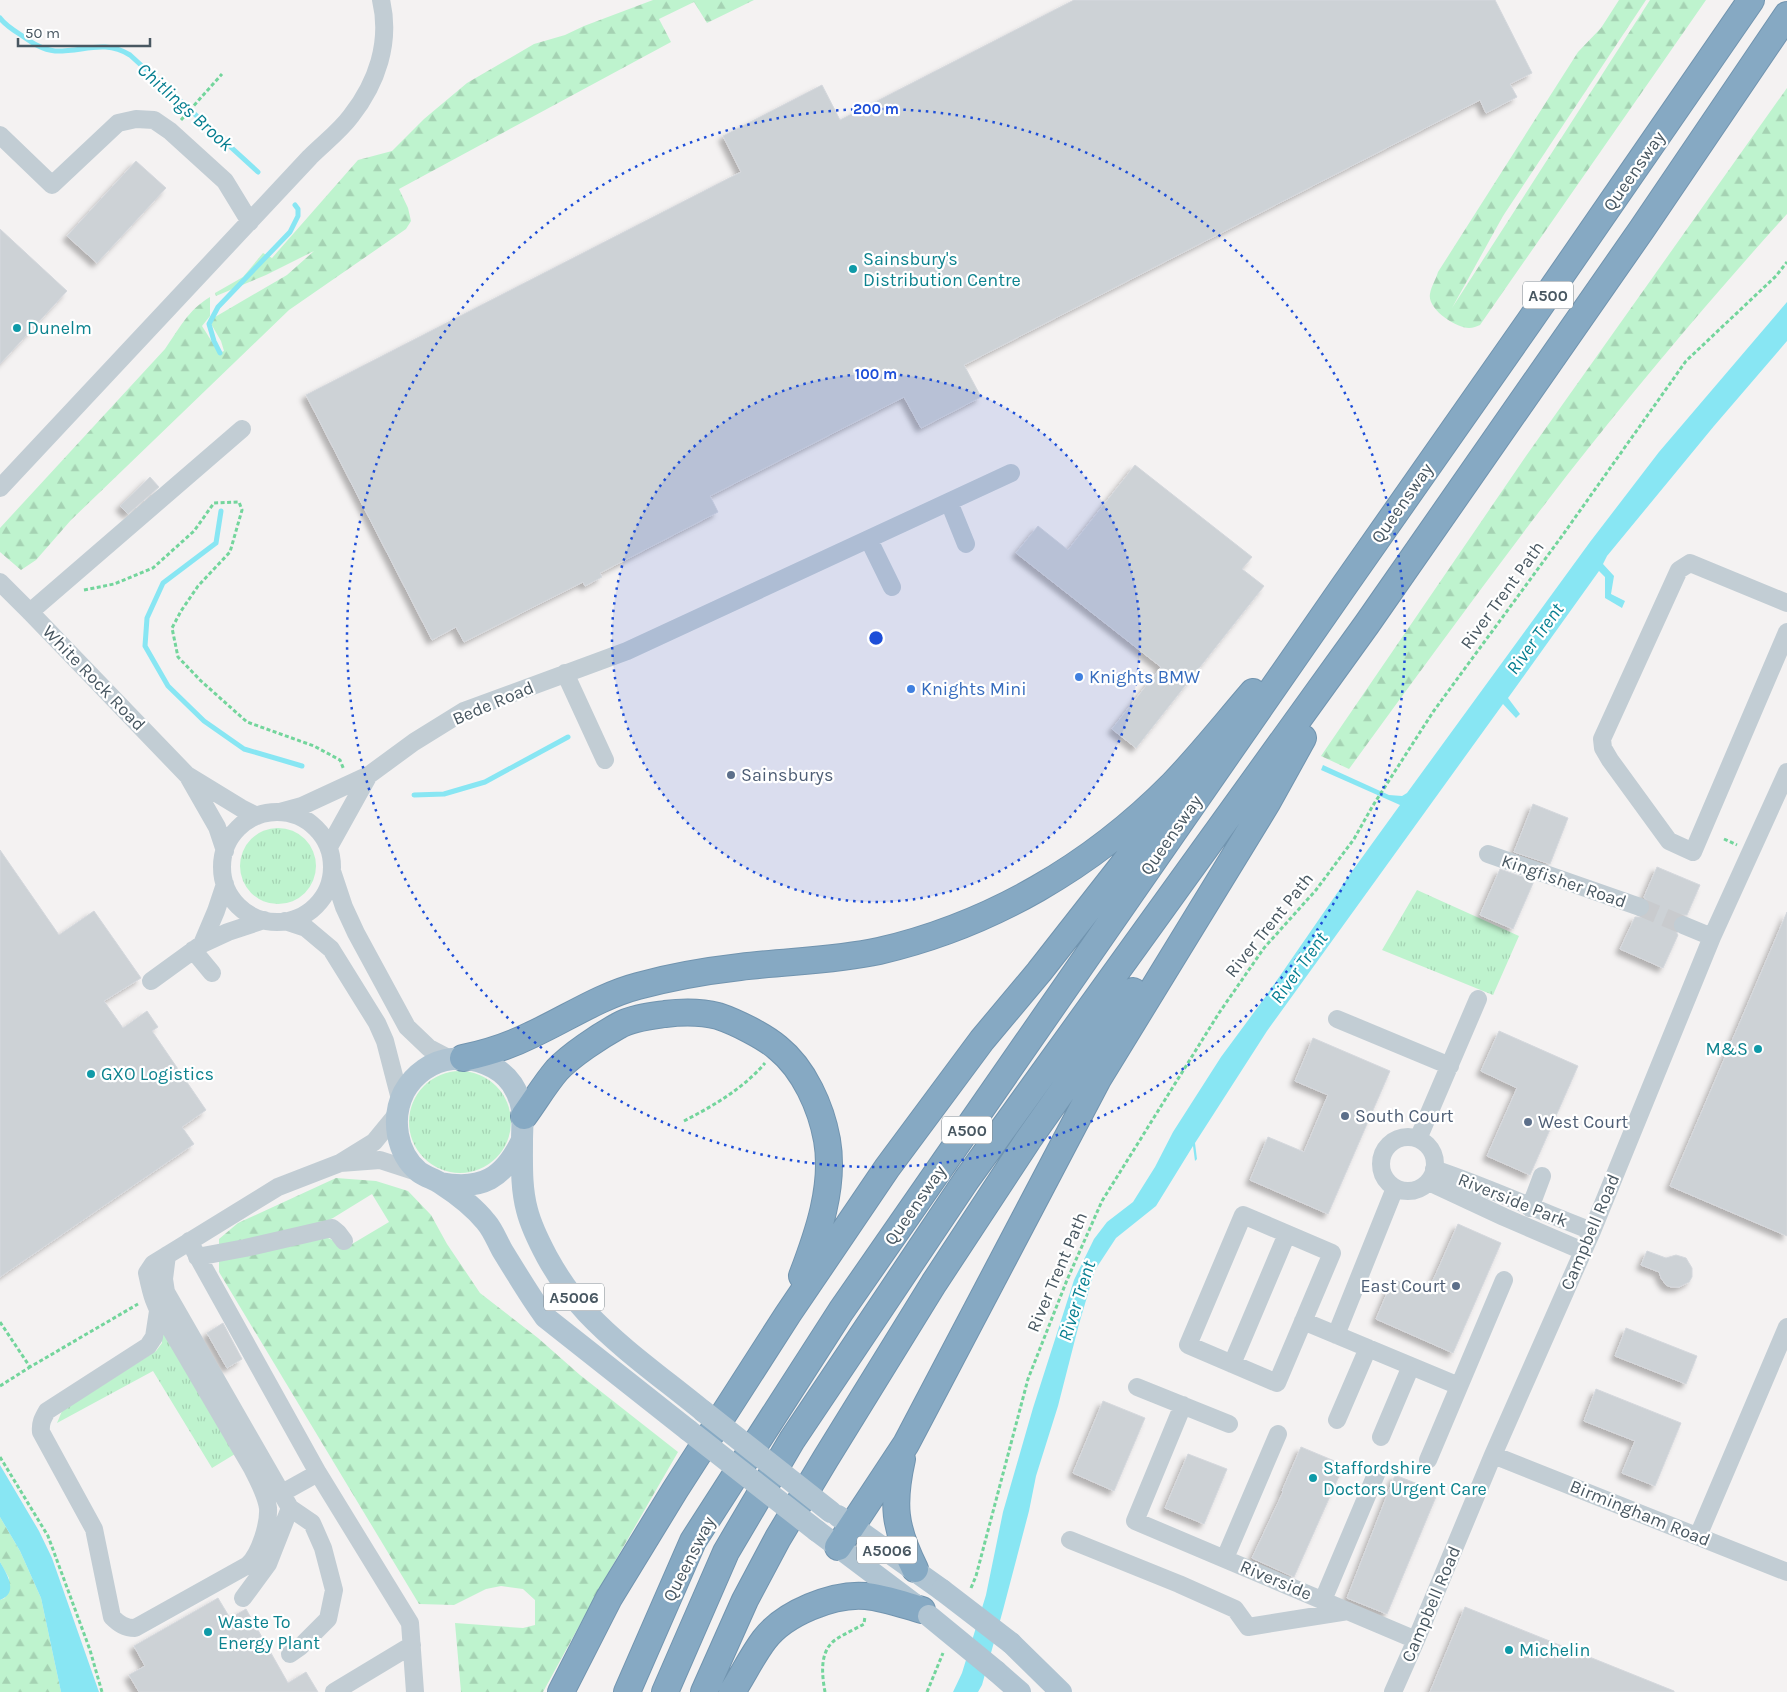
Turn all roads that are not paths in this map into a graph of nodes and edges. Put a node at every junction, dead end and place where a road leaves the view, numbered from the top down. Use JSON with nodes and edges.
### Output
{"nodes":[{"id":1,"x":381,"y":0,"type":"edge"},
{"id":2,"x":1751,"y":0,"type":"edge"},
{"id":3,"x":1787,"y":15,"type":"edge"},
{"id":4,"x":0,"y":135,"type":"edge"},
{"id":5,"x":250,"y":222,"type":"junction"},
{"id":6,"x":242,"y":429,"type":"dead end"},
{"id":7,"x":1011,"y":473,"type":"dead end"},
{"id":8,"x":0,"y":488,"type":"edge"},
{"id":9,"x":949,"y":502,"type":"junction"},
{"id":10,"x":869,"y":540,"type":"junction"},
{"id":11,"x":966,"y":544,"type":"dead end"},
{"id":12,"x":0,"y":582,"type":"edge"},
{"id":13,"x":892,"y":587,"type":"dead end"},
{"id":14,"x":1342,"y":589,"type":"junction"},
{"id":15,"x":1787,"y":603,"type":"edge"},
{"id":16,"x":30,"y":612,"type":"junction"},
{"id":17,"x":1368,"y":624,"type":"junction"},
{"id":18,"x":1787,"y":632,"type":"edge"},
{"id":19,"x":565,"y":673,"type":"junction"},
{"id":20,"x":605,"y":760,"type":"dead end"},
{"id":21,"x":1787,"y":772,"type":"edge"},
{"id":22,"x":187,"y":774,"type":"junction"},
{"id":23,"x":369,"y":775,"type":"junction"},
{"id":24,"x":1267,"y":803,"type":"junction"},
{"id":25,"x":280,"y":812,"type":"junction"},
{"id":26,"x":257,"y":816,"type":"junction"},
{"id":27,"x":329,"y":847,"type":"junction"},
{"id":28,"x":225,"y":851,"type":"junction"},
{"id":29,"x":1488,"y":854,"type":"dead end"},
{"id":30,"x":332,"y":870,"type":"junction"},
{"id":31,"x":225,"y":884,"type":"junction"},
{"id":32,"x":1640,"y":907,"type":"tunnel mouth"},
{"id":33,"x":264,"y":920,"type":"junction"},
{"id":34,"x":285,"y":921,"type":"junction"},
{"id":35,"x":1683,"y":925,"type":"tunnel mouth"},
{"id":36,"x":1712,"y":937,"type":"junction"},
{"id":37,"x":198,"y":947,"type":"junction"},
{"id":38,"x":212,"y":973,"type":"dead end"},
{"id":39,"x":151,"y":980,"type":"dead end"},
{"id":40,"x":1478,"y":999,"type":"dead end"},
{"id":41,"x":1337,"y":1019,"type":"dead end"},
{"id":42,"x":456,"y":1059,"type":"junction"},
{"id":43,"x":1450,"y":1066,"type":"junction"},
{"id":44,"x":399,"y":1107,"type":"junction"},
{"id":45,"x":523,"y":1128,"type":"junction"},
{"id":46,"x":1418,"y":1139,"type":"junction"},
{"id":47,"x":340,"y":1163,"type":"junction"},
{"id":48,"x":1432,"y":1176,"type":"junction"},
{"id":49,"x":1542,"y":1176,"type":"dead end"},
{"id":50,"x":430,"y":1178,"type":"junction"},
{"id":51,"x":1395,"y":1188,"type":"junction"},
{"id":52,"x":1530,"y":1208,"type":"junction"},
{"id":53,"x":1592,"y":1231,"type":"junction"},
{"id":54,"x":1287,"y":1234,"type":"junction"},
{"id":55,"x":344,"y":1241,"type":"dead end"},
{"id":56,"x":193,"y":1249,"type":"junction"},
{"id":57,"x":1583,"y":1250,"type":"junction"},
{"id":58,"x":167,"y":1255,"type":"junction"},
{"id":59,"x":1504,"y":1280,"type":"dead end"},
{"id":60,"x":155,"y":1304,"type":"junction"},
{"id":61,"x":788,"y":1314,"type":"junction"},
{"id":62,"x":1303,"y":1321,"type":"junction"},
{"id":63,"x":1787,"y":1326,"type":"edge"},
{"id":64,"x":1336,"y":1335,"type":"junction"},
{"id":65,"x":1368,"y":1348,"type":"junction"},
{"id":66,"x":1232,"y":1364,"type":"junction"},
{"id":67,"x":1411,"y":1366,"type":"junction"},
{"id":68,"x":1459,"y":1386,"type":"junction"},
{"id":69,"x":1137,"y":1387,"type":"dead end"},
{"id":70,"x":1183,"y":1405,"type":"junction"},
{"id":71,"x":1337,"y":1420,"type":"dead end"},
{"id":72,"x":1229,"y":1424,"type":"dead end"},
{"id":73,"x":1278,"y":1434,"type":"dead end"},
{"id":74,"x":1381,"y":1437,"type":"dead end"},
{"id":75,"x":906,"y":1444,"type":"junction"},
{"id":76,"x":1493,"y":1455,"type":"junction"},
{"id":77,"x":1428,"y":1460,"type":"dead end"},
{"id":78,"x":1377,"y":1472,"type":"dead end"},
{"id":79,"x":318,"y":1473,"type":"junction"},
{"id":80,"x":286,"y":1500,"type":"junction"},
{"id":81,"x":842,"y":1518,"type":"junction"},
{"id":82,"x":1698,"y":1536,"type":"junction"},
{"id":83,"x":1070,"y":1540,"type":"dead end"},
{"id":84,"x":838,"y":1547,"type":"junction"},
{"id":85,"x":1225,"y":1558,"type":"junction"},
{"id":86,"x":915,"y":1569,"type":"junction"},
{"id":87,"x":1787,"y":1572,"type":"edge"},
{"id":88,"x":243,"y":1598,"type":"dead end"},
{"id":89,"x":1323,"y":1600,"type":"junction"},
{"id":90,"x":1348,"y":1611,"type":"junction"},
{"id":91,"x":925,"y":1613,"type":"junction"},
{"id":92,"x":1416,"y":1640,"type":"junction"},
{"id":93,"x":412,"y":1645,"type":"junction"},
{"id":94,"x":290,"y":1654,"type":"dead end"},
{"id":95,"x":411,"y":1690,"type":"edge"},
{"id":96,"x":334,"y":1692,"type":"edge"},
{"id":97,"x":561,"y":1692,"type":"edge"},
{"id":98,"x":627,"y":1692,"type":"edge"},
{"id":99,"x":665,"y":1692,"type":"edge"},
{"id":100,"x":704,"y":1692,"type":"edge"},
{"id":101,"x":732,"y":1692,"type":"edge"},
{"id":102,"x":1020,"y":1692,"type":"edge"},
{"id":103,"x":1061,"y":1692,"type":"edge"},
{"id":104,"x":1393,"y":1692,"type":"edge"}],
"edges":[{"from":1,"to":5,"type":"street"},
{"from":2,"to":14,"type":"highway","name":"Queensway","number":"A500"},
{"from":3,"to":17,"type":"highway","name":"Queensway","number":"A500"},
{"from":4,"to":5,"type":"street"},
{"from":5,"to":8,"type":"street"},
{"from":6,"to":16,"type":"street"},
{"from":7,"to":9,"type":"street","name":"Bede Road"},
{"from":9,"to":10,"type":"street","name":"Bede Road"},
{"from":9,"to":11,"type":"street"},
{"from":10,"to":13,"type":"street"},
{"from":10,"to":19,"type":"street","name":"Bede Road"},
{"from":12,"to":16,"type":"street","name":"White Rock Road"},
{"from":14,"to":42,"type":"highway"},
{"from":14,"to":61,"type":"highway"},
{"from":14,"to":98,"type":"highway","name":"Queensway","number":"A500"},
{"from":15,"to":18,"type":"street"},
{"from":16,"to":22,"type":"street","name":"White Rock Road"},
{"from":17,"to":24,"type":"highway"},
{"from":17,"to":99,"type":"highway","name":"Queensway","number":"A500"},
{"from":19,"to":20,"type":"street"},
{"from":19,"to":23,"type":"street","name":"Bede Road"},
{"from":21,"to":36,"type":"street","name":"Campbell Road"},
{"from":22,"to":26,"type":"street","name":"White Rock Road"},
{"from":22,"to":28,"type":"street","name":"White Rock Road"},
{"from":23,"to":25,"type":"street","name":"Bede Road"},
{"from":23,"to":27,"type":"street","name":"Bede Road"},
{"from":24,"to":75,"type":"highway"},
{"from":24,"to":100,"type":"highway"},
{"from":25,"to":26,"type":"street"},
{"from":25,"to":27,"type":"street"},
{"from":26,"to":28,"type":"street"},
{"from":27,"to":30,"type":"street"},
{"from":28,"to":31,"type":"street"},
{"from":29,"to":32,"type":"street","name":"Kingfisher Road"},
{"from":30,"to":34,"type":"street"},
{"from":30,"to":42,"type":"street"},
{"from":31,"to":33,"type":"street"},
{"from":31,"to":37,"type":"street"},
{"from":33,"to":34,"type":"street"},
{"from":33,"to":37,"type":"street"},
{"from":34,"to":44,"type":"street"},
{"from":35,"to":36,"type":"street"},
{"from":36,"to":53,"type":"street","name":"Campbell Road"},
{"from":37,"to":38,"type":"street"},
{"from":37,"to":39,"type":"street"},
{"from":40,"to":43,"type":"street"},
{"from":41,"to":43,"type":"street"},
{"from":42,"to":44,"type":"main road"},
{"from":42,"to":45,"type":"main road"},
{"from":43,"to":46,"type":"street"},
{"from":44,"to":47,"type":"street"},
{"from":44,"to":50,"type":"main road"},
{"from":45,"to":50,"type":"main road"},
{"from":45,"to":61,"type":"highway"},
{"from":45,"to":81,"type":"main road","number":"A5006","bridge":true},
{"from":46,"to":48,"type":"street"},
{"from":46,"to":51,"type":"street"},
{"from":47,"to":50,"type":"street"},
{"from":47,"to":56,"type":"street"},
{"from":48,"to":51,"type":"street"},
{"from":48,"to":52,"type":"street","name":"Riverside Park"},
{"from":48,"to":57,"type":"street","name":"Riverside Park"},
{"from":49,"to":52,"type":"street"},
{"from":50,"to":84,"type":"main road","number":"A5006","bridge":true},
{"from":51,"to":64,"type":"street"},
{"from":52,"to":53,"type":"street","name":"Riverside Park"},
{"from":53,"to":57,"type":"street","name":"Campbell Road"},
{"from":54,"to":62,"type":"street"},
{"from":54,"to":66,"type":"street"},
{"from":54,"to":66,"type":"street"},
{"from":55,"to":56,"type":"street"},
{"from":56,"to":58,"type":"street"},
{"from":56,"to":79,"type":"street"},
{"from":57,"to":76,"type":"street","name":"Campbell Road"},
{"from":58,"to":60,"type":"street"},
{"from":58,"to":80,"type":"street"},
{"from":59,"to":68,"type":"street"},
{"from":60,"to":60,"type":"street"},
{"from":61,"to":97,"type":"highway"},
{"from":62,"to":64,"type":"street"},
{"from":62,"to":66,"type":"street"},
{"from":63,"to":82,"type":"street"},
{"from":64,"to":65,"type":"street"},
{"from":65,"to":67,"type":"street"},
{"from":65,"to":71,"type":"street"},
{"from":67,"to":68,"type":"street"},
{"from":67,"to":74,"type":"street"},
{"from":68,"to":77,"type":"street"},
{"from":69,"to":70,"type":"street"},
{"from":70,"to":72,"type":"street"},
{"from":70,"to":85,"type":"street","name":"Riverside"},
{"from":73,"to":85,"type":"street"},
{"from":75,"to":81,"type":"highway"},
{"from":75,"to":86,"type":"highway"},
{"from":76,"to":82,"type":"street","name":"Birmingham Road"},
{"from":76,"to":92,"type":"street","name":"Campbell Road"},
{"from":78,"to":89,"type":"street"},
{"from":79,"to":80,"type":"street"},
{"from":79,"to":93,"type":"street"},
{"from":80,"to":88,"type":"street"},
{"from":80,"to":94,"type":"street"},
{"from":81,"to":84,"type":"highway"},
{"from":81,"to":86,"type":"main road","number":"A5006"},
{"from":82,"to":87,"type":"street","name":"Birmingham Road"},
{"from":83,"to":90,"type":"street"},
{"from":84,"to":91,"type":"main road","number":"A5006"},
{"from":85,"to":89,"type":"street","name":"Riverside"},
{"from":86,"to":103,"type":"main road","number":"A5006","bridge":true},
{"from":89,"to":90,"type":"street","name":"Riverside"},
{"from":90,"to":92,"type":"street","name":"Riverside"},
{"from":91,"to":101,"type":"highway"},
{"from":91,"to":102,"type":"main road","number":"A5006","bridge":true},
{"from":92,"to":104,"type":"street","name":"Campbell Road"},
{"from":93,"to":95,"type":"street"},
{"from":93,"to":96,"type":"street"}]}
